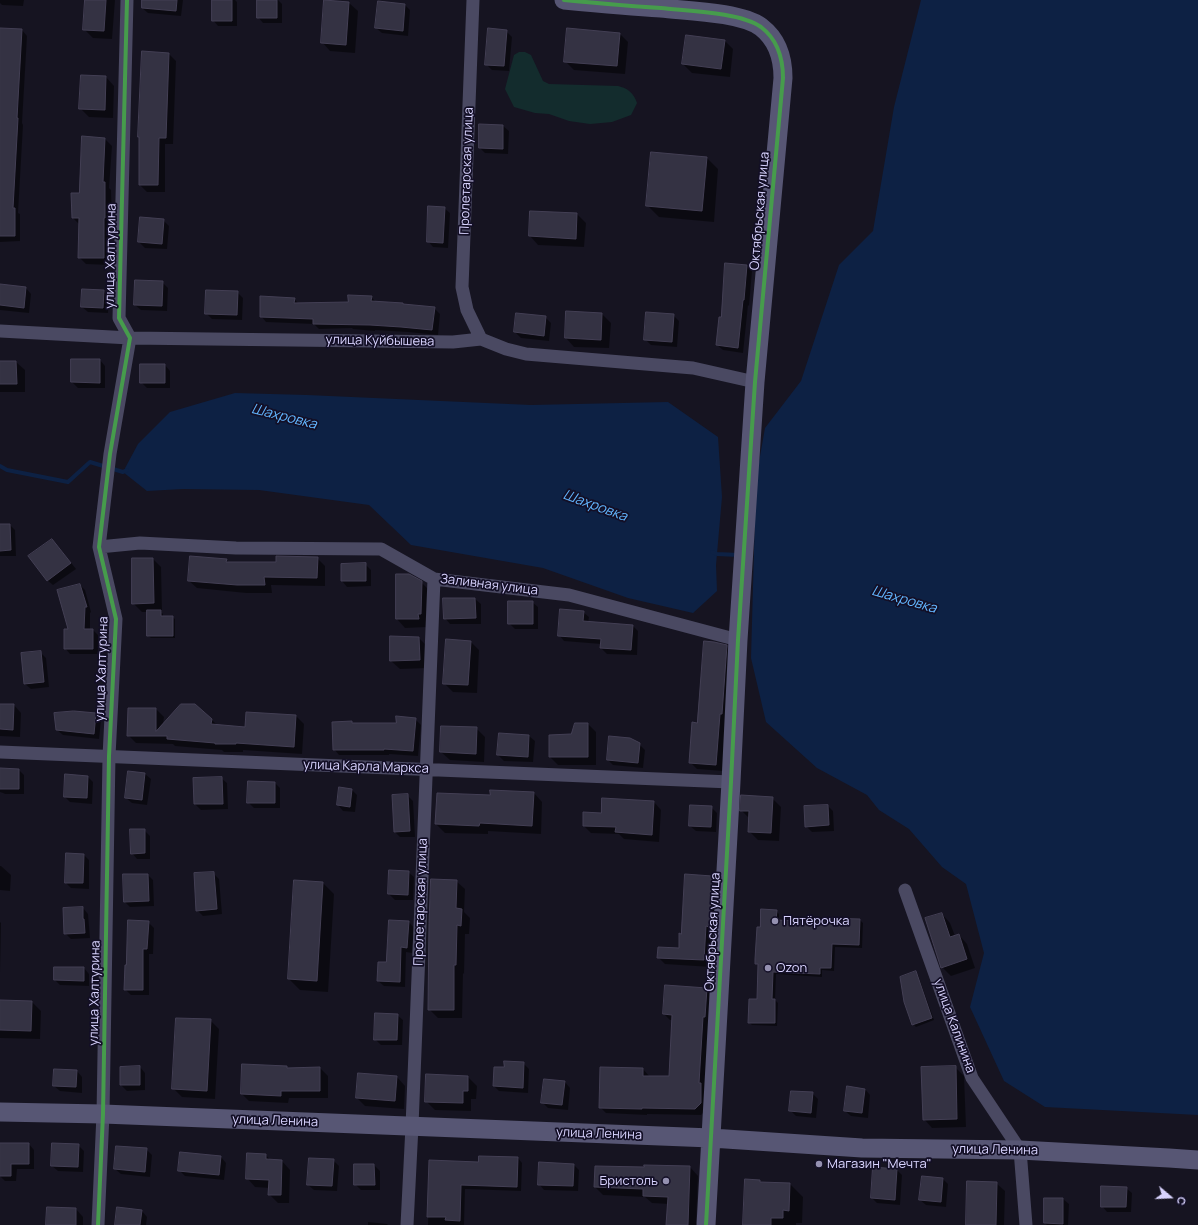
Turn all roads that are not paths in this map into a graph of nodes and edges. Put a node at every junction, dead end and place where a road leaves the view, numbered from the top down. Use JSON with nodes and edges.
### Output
{"nodes":[{"id":1,"x":127,"y":0,"type":"edge"},
{"id":2,"x":473,"y":0,"type":"edge"},
{"id":3,"x":564,"y":0,"type":"edge"},
{"id":4,"x":0,"y":331,"type":"edge"},
{"id":5,"x":130,"y":338,"type":"junction"},
{"id":6,"x":481,"y":339,"type":"junction"},
{"id":7,"x":755,"y":382,"type":"junction"},
{"id":8,"x":99,"y":547,"type":"junction"},
{"id":9,"x":434,"y":579,"type":"junction"},
{"id":10,"x":738,"y":640,"type":"junction"},
{"id":11,"x":0,"y":752,"type":"edge"},
{"id":12,"x":109,"y":756,"type":"junction"},
{"id":13,"x":426,"y":769,"type":"junction"},
{"id":14,"x":731,"y":782,"type":"junction"},
{"id":15,"x":905,"y":890,"type":"dead end"},
{"id":16,"x":0,"y":1112,"type":"edge"},
{"id":17,"x":103,"y":1114,"type":"junction"},
{"id":18,"x":412,"y":1126,"type":"junction"},
{"id":19,"x":711,"y":1138,"type":"junction"},
{"id":20,"x":1020,"y":1150,"type":"junction"},
{"id":21,"x":1198,"y":1160,"type":"edge"},
{"id":22,"x":98,"y":1225,"type":"edge"},
{"id":23,"x":407,"y":1225,"type":"edge"},
{"id":24,"x":706,"y":1225,"type":"edge"},
{"id":25,"x":1026,"y":1225,"type":"edge"}],
"edges":[{"from":1,"to":5,"type":"street","name":"улица Халтурина"},
{"from":2,"to":6,"type":"street","name":"Пролетарская улица"},
{"from":3,"to":7,"type":"street","name":"Октябрьская улица"},
{"from":4,"to":5,"type":"street","name":"улица Куйбышева"},
{"from":5,"to":6,"type":"street","name":"улица Куйбышева"},
{"from":5,"to":8,"type":"street","name":"улица Халтурина"},
{"from":6,"to":7,"type":"street","name":"улица Куйбышева"},
{"from":7,"to":10,"type":"street","name":"Октябрьская улица"},
{"from":8,"to":9,"type":"street","name":"Заливная улица"},
{"from":8,"to":12,"type":"street","name":"улица Халтурина"},
{"from":9,"to":10,"type":"street","name":"Заливная улица"},
{"from":9,"to":13,"type":"street","name":"Пролетарская улица"},
{"from":10,"to":14,"type":"street","name":"Октябрьская улица"},
{"from":11,"to":12,"type":"street","name":"улица Карла Маркса"},
{"from":12,"to":13,"type":"street","name":"улица Карла Маркса"},
{"from":12,"to":17,"type":"street","name":"улица Халтурина"},
{"from":13,"to":14,"type":"street","name":"улица Карла Маркса"},
{"from":13,"to":18,"type":"street","name":"Пролетарская улица"},
{"from":14,"to":19,"type":"street","name":"Октябрьская улица"},
{"from":15,"to":20,"type":"street","name":"улица Калинина"},
{"from":16,"to":17,"type":"street","name":"улица Ленина"},
{"from":17,"to":18,"type":"street","name":"улица Ленина"},
{"from":17,"to":22,"type":"street","name":"улица Халтурина"},
{"from":18,"to":19,"type":"street","name":"улица Ленина"},
{"from":18,"to":23,"type":"street","name":"Пролетарская улица"},
{"from":19,"to":20,"type":"street","name":"улица Ленина"},
{"from":19,"to":24,"type":"street","name":"Октябрьская улица"},
{"from":20,"to":21,"type":"street","name":"улица Ленина"},
{"from":20,"to":25,"type":"street","name":"улица Калинина"}]}
